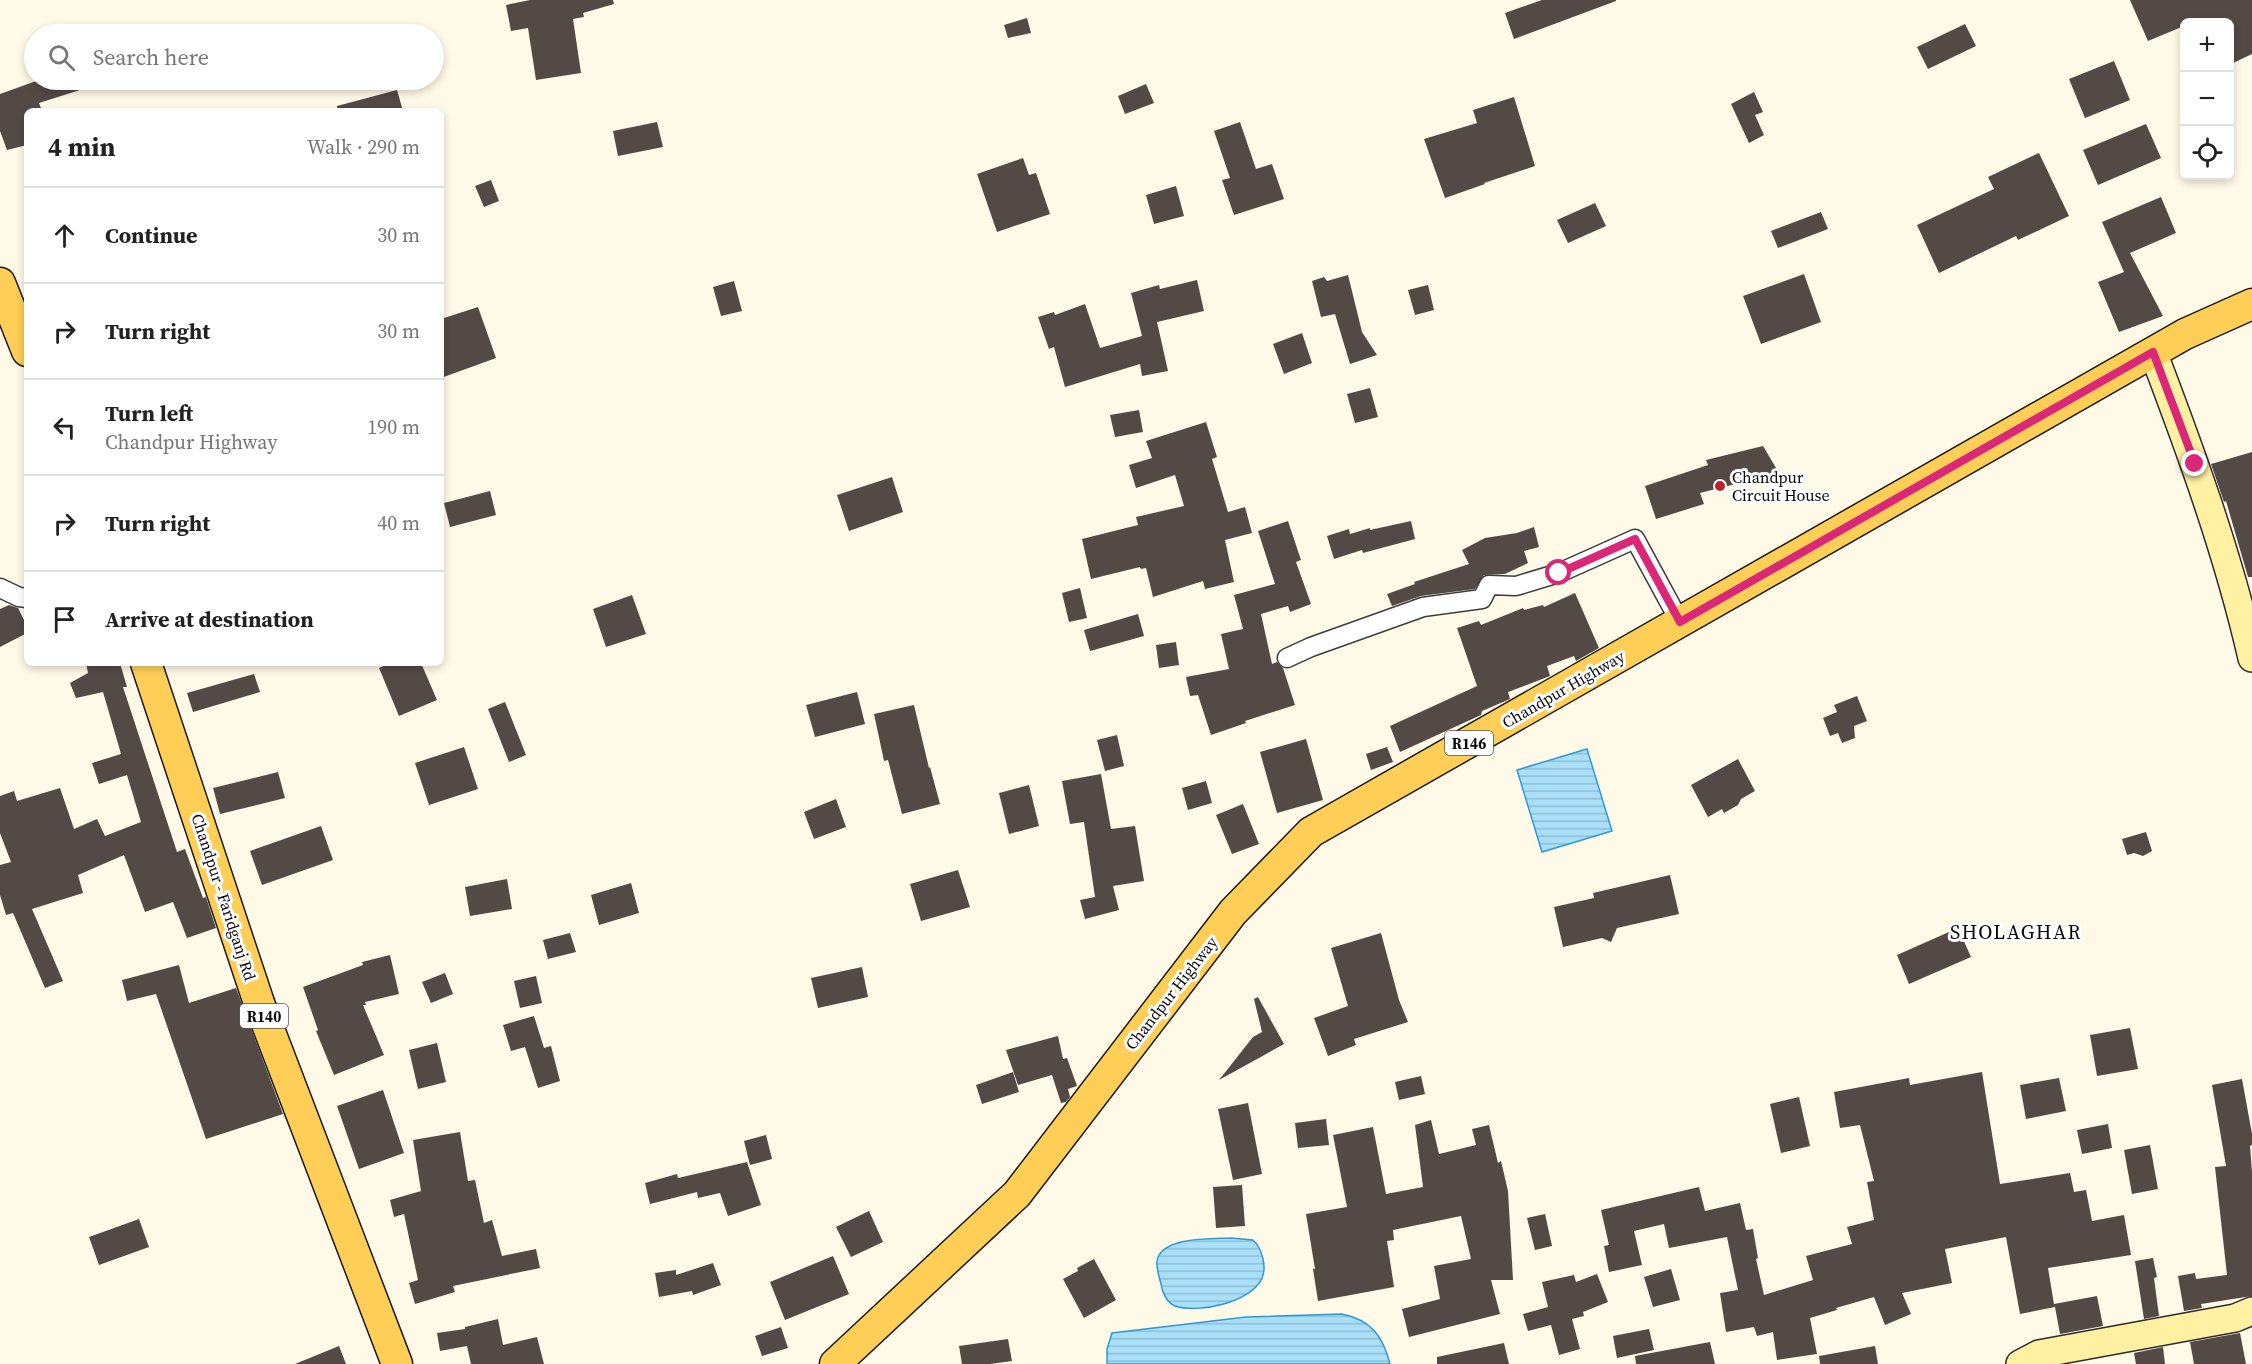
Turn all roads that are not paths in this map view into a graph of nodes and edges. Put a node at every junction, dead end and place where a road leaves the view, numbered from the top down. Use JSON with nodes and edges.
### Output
{"nodes":[{"id":1,"x":0,"y":284,"type":"edge"},
{"id":2,"x":2252,"y":304,"type":"edge"},
{"id":3,"x":24,"y":344,"type":"edge"},
{"id":4,"x":2153,"y":352,"type":"junction"},
{"id":5,"x":0,"y":588,"type":"edge"},
{"id":6,"x":24,"y":598,"type":"edge"},
{"id":7,"x":1680,"y":622,"type":"junction"},
{"id":8,"x":1287,"y":658,"type":"dead end"},
{"id":9,"x":2252,"y":658,"type":"edge"},
{"id":10,"x":147,"y":666,"type":"edge"},
{"id":11,"x":2252,"y":1311,"type":"edge"},
{"id":12,"x":397,"y":1364,"type":"edge"},
{"id":13,"x":835,"y":1364,"type":"edge"},
{"id":14,"x":2020,"y":1364,"type":"edge"}],
"edges":[{"from":1,"to":3,"type":"main road"},
{"from":2,"to":4,"type":"main road","name":"Chandpur Highway","number":"R146"},
{"from":4,"to":7,"type":"main road","name":"Chandpur Highway","number":"R146"},
{"from":4,"to":9,"type":"street"},
{"from":5,"to":6,"type":"street"},
{"from":7,"to":8,"type":"street"},
{"from":7,"to":13,"type":"main road","name":"Chandpur Highway","number":"R146"},
{"from":10,"to":12,"type":"main road","name":"Chandpur - Faridganj Rd","number":"R140"},
{"from":11,"to":14,"type":"street"}]}
